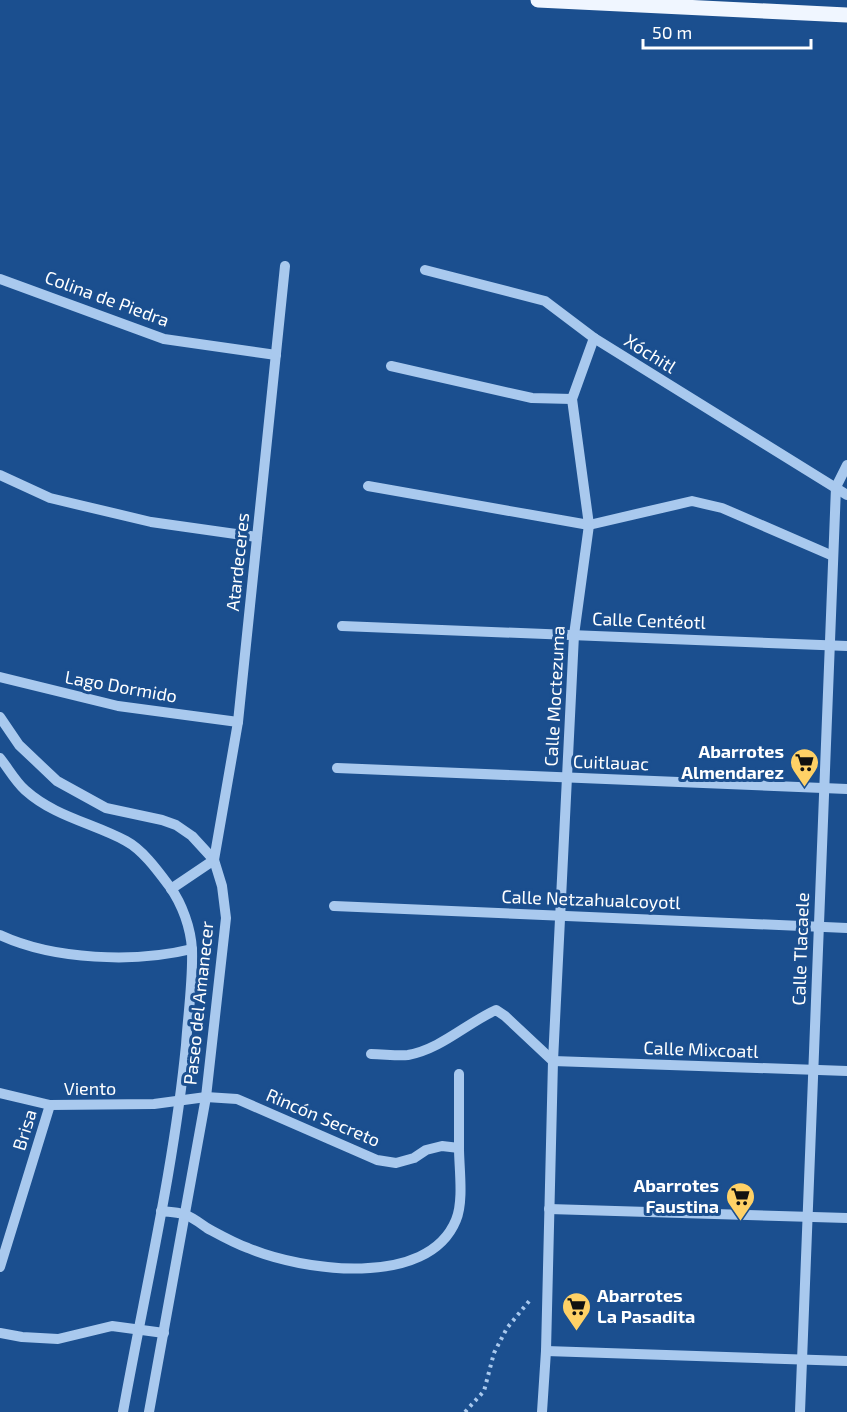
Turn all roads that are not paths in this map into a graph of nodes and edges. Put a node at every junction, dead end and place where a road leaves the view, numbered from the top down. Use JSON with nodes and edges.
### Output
{"nodes":[{"id":1,"x":538,"y":0,"type":"edge"},
{"id":2,"x":716,"y":4,"type":"edge"},
{"id":3,"x":847,"y":15,"type":"edge"},
{"id":4,"x":285,"y":266,"type":"dead end"},
{"id":5,"x":425,"y":270,"type":"dead end"},
{"id":6,"x":0,"y":279,"type":"edge"},
{"id":7,"x":594,"y":338,"type":"junction"},
{"id":8,"x":276,"y":355,"type":"junction"},
{"id":9,"x":391,"y":366,"type":"dead end"},
{"id":10,"x":572,"y":399,"type":"junction"},
{"id":11,"x":847,"y":465,"type":"edge"},
{"id":12,"x":0,"y":475,"type":"edge"},
{"id":13,"x":368,"y":486,"type":"dead end"},
{"id":14,"x":836,"y":487,"type":"junction"},
{"id":15,"x":847,"y":495,"type":"edge"},
{"id":16,"x":589,"y":525,"type":"junction"},
{"id":17,"x":257,"y":537,"type":"junction"},
{"id":18,"x":833,"y":556,"type":"junction"},
{"id":19,"x":342,"y":626,"type":"dead end"},
{"id":20,"x":574,"y":635,"type":"junction"},
{"id":21,"x":830,"y":645,"type":"junction"},
{"id":22,"x":847,"y":646,"type":"edge"},
{"id":23,"x":0,"y":677,"type":"edge"},
{"id":24,"x":0,"y":717,"type":"edge"},
{"id":25,"x":238,"y":722,"type":"junction"},
{"id":26,"x":0,"y":758,"type":"edge"},
{"id":27,"x":337,"y":768,"type":"dead end"},
{"id":28,"x":567,"y":777,"type":"junction"},
{"id":29,"x":824,"y":788,"type":"junction"},
{"id":30,"x":847,"y":789,"type":"edge"},
{"id":31,"x":214,"y":860,"type":"junction"},
{"id":32,"x":171,"y":889,"type":"junction"},
{"id":33,"x":334,"y":906,"type":"dead end"},
{"id":34,"x":561,"y":915,"type":"junction"},
{"id":35,"x":819,"y":927,"type":"junction"},
{"id":36,"x":847,"y":928,"type":"edge"},
{"id":37,"x":0,"y":934,"type":"edge"},
{"id":38,"x":192,"y":949,"type":"junction"},
{"id":39,"x":371,"y":1054,"type":"dead end"},
{"id":40,"x":553,"y":1061,"type":"junction"},
{"id":41,"x":813,"y":1070,"type":"junction"},
{"id":42,"x":847,"y":1071,"type":"edge"},
{"id":43,"x":459,"y":1074,"type":"dead end"},
{"id":44,"x":0,"y":1092,"type":"edge"},
{"id":45,"x":206,"y":1097,"type":"junction"},
{"id":46,"x":181,"y":1100,"type":"junction"},
{"id":47,"x":50,"y":1105,"type":"junction"},
{"id":48,"x":459,"y":1148,"type":"junction"},
{"id":49,"x":549,"y":1209,"type":"junction"},
{"id":50,"x":161,"y":1211,"type":"junction"},
{"id":51,"x":185,"y":1214,"type":"junction"},
{"id":52,"x":807,"y":1217,"type":"junction"},
{"id":53,"x":847,"y":1218,"type":"edge"},
{"id":54,"x":0,"y":1267,"type":"edge"},
{"id":55,"x":138,"y":1328,"type":"junction"},
{"id":56,"x":0,"y":1332,"type":"edge"},
{"id":57,"x":164,"y":1333,"type":"junction"},
{"id":58,"x":546,"y":1351,"type":"junction"},
{"id":59,"x":802,"y":1359,"type":"junction"},
{"id":60,"x":847,"y":1361,"type":"edge"},
{"id":61,"x":123,"y":1412,"type":"edge"},
{"id":62,"x":149,"y":1412,"type":"edge"},
{"id":63,"x":542,"y":1412,"type":"edge"},
{"id":64,"x":800,"y":1412,"type":"edge"}],
"edges":[{"from":1,"to":2,"type":"main road"},
{"from":2,"to":3,"type":"main road"},
{"from":4,"to":8,"type":"street","name":"Atardeceres"},
{"from":5,"to":7,"type":"street","name":"Xóchitl"},
{"from":6,"to":8,"type":"street","name":"Colina de Piedra"},
{"from":7,"to":10,"type":"street","name":"Calle Moctezuma"},
{"from":7,"to":14,"type":"street","name":"Xóchitl"},
{"from":8,"to":17,"type":"street","name":"Atardeceres"},
{"from":9,"to":10,"type":"street"},
{"from":10,"to":16,"type":"street","name":"Calle Moctezuma"},
{"from":11,"to":14,"type":"street"},
{"from":12,"to":17,"type":"street"},
{"from":13,"to":16,"type":"street"},
{"from":14,"to":15,"type":"street","name":"Xóchitl"},
{"from":14,"to":18,"type":"street","name":"Calle Tlacaele"},
{"from":16,"to":18,"type":"street"},
{"from":16,"to":20,"type":"street","name":"Calle Moctezuma"},
{"from":17,"to":25,"type":"street","name":"Atardeceres"},
{"from":18,"to":21,"type":"street","name":"Calle Tlacaele"},
{"from":19,"to":20,"type":"street","name":"Calle Centéotl"},
{"from":20,"to":21,"type":"street","name":"Calle Centéotl"},
{"from":20,"to":28,"type":"street","name":"Calle Moctezuma"},
{"from":21,"to":22,"type":"street","name":"Calle Centéotl"},
{"from":21,"to":29,"type":"street","name":"Calle Tlacaele"},
{"from":23,"to":25,"type":"street","name":"Lago Dormido"},
{"from":24,"to":31,"type":"street","name":"Paseo del Amanecer"},
{"from":25,"to":31,"type":"street","name":"Atardeceres"},
{"from":26,"to":32,"type":"street","name":"Paseo del Amanecer"},
{"from":27,"to":28,"type":"street","name":"Cuitlauac"},
{"from":28,"to":29,"type":"street","name":"Cuitlauac"},
{"from":28,"to":34,"type":"street","name":"Calle Moctezuma"},
{"from":29,"to":30,"type":"street","name":"Cuitlauac"},
{"from":29,"to":35,"type":"street","name":"Calle Tlacaele"},
{"from":31,"to":32,"type":"street"},
{"from":31,"to":45,"type":"street","name":"Paseo del Amanecer"},
{"from":32,"to":38,"type":"street","name":"Paseo del Amanecer"},
{"from":33,"to":34,"type":"street","name":"Calle Netzahualcoyotl"},
{"from":34,"to":35,"type":"street","name":"Calle Netzahualcoyotl"},
{"from":34,"to":40,"type":"street","name":"Calle Moctezuma"},
{"from":35,"to":36,"type":"street","name":"Calle Netzahualcoyotl"},
{"from":35,"to":41,"type":"street","name":"Calle Tlacaele"},
{"from":37,"to":38,"type":"street"},
{"from":38,"to":46,"type":"street","name":"Paseo del Amanecer"},
{"from":39,"to":40,"type":"street"},
{"from":40,"to":41,"type":"street","name":"Calle Mixcoatl"},
{"from":40,"to":49,"type":"street","name":"Calle Moctezuma"},
{"from":41,"to":42,"type":"street","name":"Calle Mixcoatl"},
{"from":41,"to":52,"type":"street","name":"Calle Tlacaele"},
{"from":43,"to":48,"type":"street"},
{"from":44,"to":47,"type":"street","name":"Viento"},
{"from":45,"to":46,"type":"street","name":"Rincón Secreto"},
{"from":45,"to":48,"type":"street","name":"Rincón Secreto"},
{"from":45,"to":51,"type":"street","name":"Paseo del Amanecer"},
{"from":46,"to":47,"type":"street","name":"Viento"},
{"from":46,"to":50,"type":"street","name":"Paseo del Amanecer"},
{"from":47,"to":54,"type":"street","name":"Brisa"},
{"from":48,"to":51,"type":"street"},
{"from":49,"to":52,"type":"street"},
{"from":49,"to":58,"type":"street","name":"Calle Moctezuma"},
{"from":50,"to":51,"type":"street"},
{"from":50,"to":55,"type":"street","name":"Paseo del Amanecer"},
{"from":51,"to":57,"type":"street","name":"Paseo del Amanecer"},
{"from":52,"to":53,"type":"street"},
{"from":52,"to":59,"type":"street","name":"Calle Tlacaele"},
{"from":55,"to":56,"type":"street"},
{"from":55,"to":57,"type":"street"},
{"from":55,"to":61,"type":"street","name":"Paseo del Amanecer"},
{"from":57,"to":62,"type":"street","name":"Paseo del Amanecer"},
{"from":58,"to":59,"type":"street"},
{"from":58,"to":63,"type":"street","name":"Calle Moctezuma"},
{"from":59,"to":60,"type":"street"},
{"from":59,"to":64,"type":"street","name":"Calle Tlacaele"}]}
